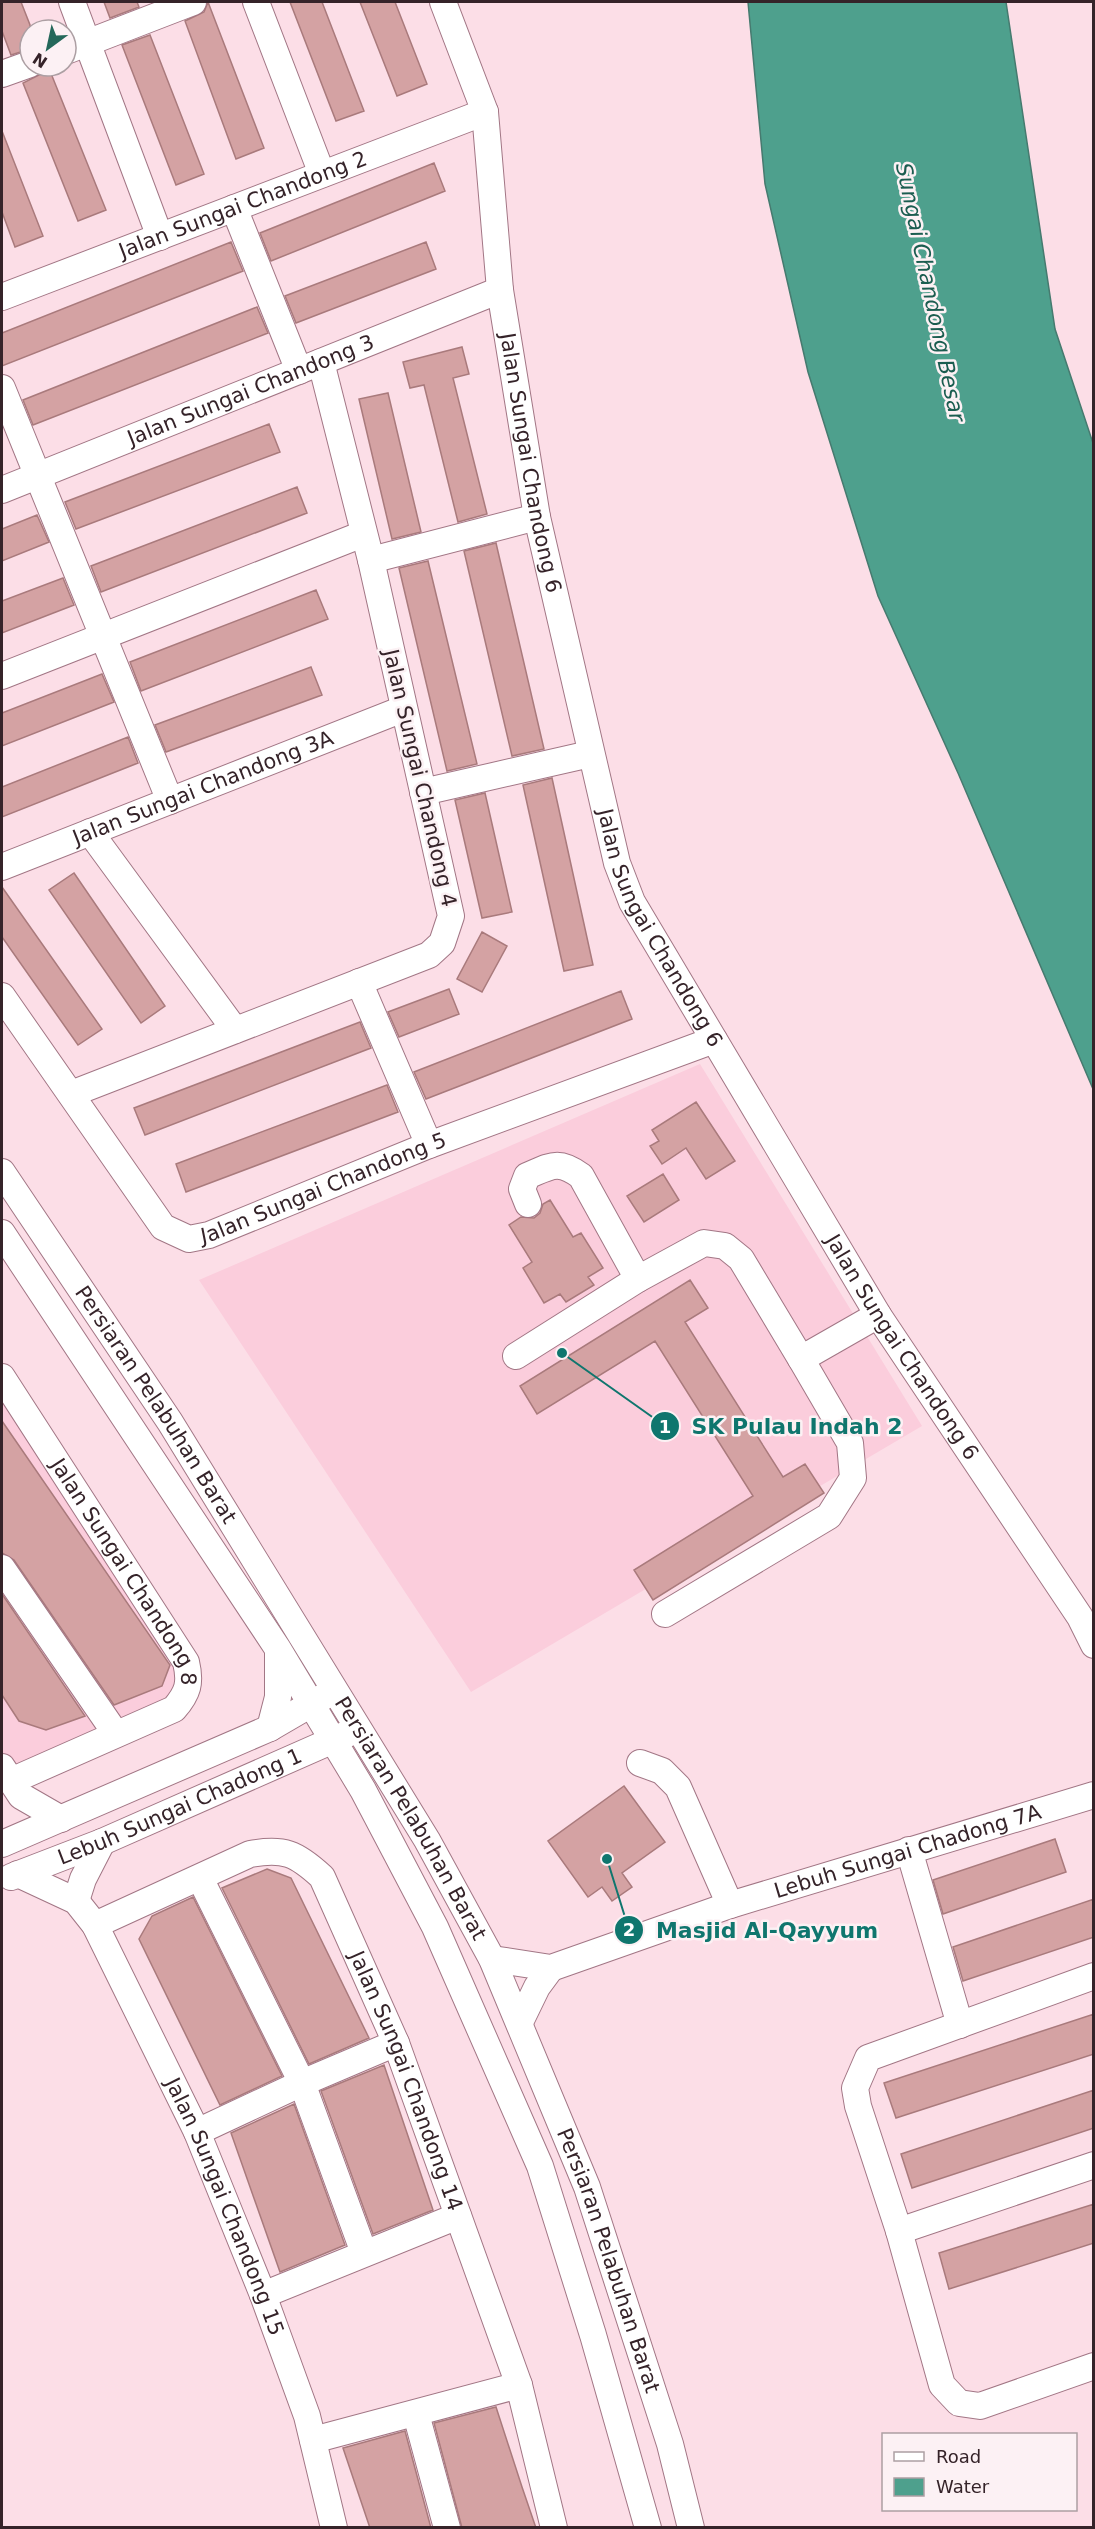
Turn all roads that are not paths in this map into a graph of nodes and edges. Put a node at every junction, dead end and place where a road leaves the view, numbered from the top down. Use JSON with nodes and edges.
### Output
{"nodes":[{"id":1,"x":72,"y":2,"type":"edge"},
{"id":2,"x":193,"y":2,"type":"edge"},
{"id":3,"x":256,"y":2,"type":"edge"},
{"id":4,"x":443,"y":2,"type":"edge"},
{"id":5,"x":74,"y":18,"type":"edge"},
{"id":6,"x":78,"y":48,"type":"edge"},
{"id":7,"x":78,"y":50,"type":"edge"},
{"id":8,"x":18,"y":68,"type":"edge"},
{"id":9,"x":2,"y":74,"type":"edge"},
{"id":10,"x":485,"y":112,"type":"junction"},
{"id":11,"x":322,"y":174,"type":"junction"},
{"id":12,"x":234,"y":208,"type":"junction"},
{"id":13,"x":160,"y":237,"type":"junction"},
{"id":14,"x":500,"y":290,"type":"junction"},
{"id":15,"x":3,"y":292,"type":"edge"},
{"id":16,"x":310,"y":366,"type":"junction"},
{"id":17,"x":2,"y":388,"type":"edge"},
{"id":18,"x":37,"y":476,"type":"junction"},
{"id":19,"x":2,"y":490,"type":"edge"},
{"id":20,"x":537,"y":517,"type":"junction"},
{"id":21,"x":363,"y":534,"type":"junction"},
{"id":22,"x":371,"y":560,"type":"junction"},
{"id":23,"x":103,"y":636,"type":"junction"},
{"id":24,"x":2,"y":676,"type":"edge"},
{"id":25,"x":403,"y":709,"type":"junction"},
{"id":26,"x":590,"y":754,"type":"junction"},
{"id":27,"x":423,"y":792,"type":"junction"},
{"id":28,"x":170,"y":801,"type":"junction"},
{"id":29,"x":90,"y":832,"type":"junction"},
{"id":30,"x":2,"y":867,"type":"edge"},
{"id":31,"x":359,"y":982,"type":"junction"},
{"id":32,"x":2,"y":996,"type":"edge"},
{"id":33,"x":235,"y":1030,"type":"junction"},
{"id":34,"x":714,"y":1040,"type":"junction"},
{"id":35,"x":71,"y":1094,"type":"junction"},
{"id":36,"x":429,"y":1145,"type":"junction"},
{"id":37,"x":2,"y":1172,"type":"edge"},
{"id":38,"x":528,"y":1204,"type":"dead end"},
{"id":39,"x":2,"y":1233,"type":"edge"},
{"id":40,"x":638,"y":1279,"type":"junction"},
{"id":41,"x":878,"y":1315,"type":"junction"},
{"id":42,"x":516,"y":1356,"type":"dead end"},
{"id":43,"x":801,"y":1359,"type":"junction"},
{"id":44,"x":2,"y":1380,"type":"edge"},
{"id":45,"x":2,"y":1568,"type":"edge"},
{"id":46,"x":665,"y":1614,"type":"dead end"},
{"id":47,"x":1094,"y":1645,"type":"edge"},
{"id":48,"x":278,"y":1649,"type":"junction"},
{"id":49,"x":336,"y":1691,"type":"junction"},
{"id":50,"x":310,"y":1703,"type":"junction"},
{"id":51,"x":270,"y":1728,"type":"junction"},
{"id":52,"x":358,"y":1729,"type":"junction"},
{"id":53,"x":116,"y":1734,"type":"junction"},
{"id":54,"x":333,"y":1740,"type":"junction"},
{"id":55,"x":297,"y":1757,"type":"junction"},
{"id":56,"x":640,"y":1763,"type":"dead end"},
{"id":57,"x":11,"y":1781,"type":"edge"},
{"id":58,"x":363,"y":1790,"type":"junction"},
{"id":59,"x":1094,"y":1795,"type":"edge"},
{"id":60,"x":61,"y":1819,"type":"junction"},
{"id":61,"x":2,"y":1839,"type":"edge"},
{"id":62,"x":102,"y":1842,"type":"junction"},
{"id":63,"x":2,"y":1844,"type":"edge"},
{"id":64,"x":909,"y":1850,"type":"junction"},
{"id":65,"x":10,"y":1878,"type":"edge"},
{"id":66,"x":200,"y":1878,"type":"junction"},
{"id":67,"x":76,"y":1900,"type":"junction"},
{"id":68,"x":730,"y":1905,"type":"junction"},
{"id":69,"x":95,"y":1925,"type":"junction"},
{"id":70,"x":492,"y":1959,"type":"junction"},
{"id":71,"x":551,"y":1968,"type":"junction"},
{"id":72,"x":1094,"y":1976,"type":"edge"},
{"id":73,"x":520,"y":2022,"type":"junction"},
{"id":74,"x":960,"y":2025,"type":"junction"},
{"id":75,"x":396,"y":2043,"type":"junction"},
{"id":76,"x":302,"y":2083,"type":"junction"},
{"id":77,"x":197,"y":2132,"type":"junction"},
{"id":78,"x":1094,"y":2165,"type":"edge"},
{"id":79,"x":458,"y":2216,"type":"junction"},
{"id":80,"x":899,"y":2231,"type":"junction"},
{"id":81,"x":364,"y":2253,"type":"junction"},
{"id":82,"x":263,"y":2295,"type":"junction"},
{"id":83,"x":1094,"y":2366,"type":"edge"},
{"id":84,"x":519,"y":2385,"type":"junction"},
{"id":85,"x":416,"y":2414,"type":"junction"},
{"id":86,"x":313,"y":2440,"type":"junction"},
{"id":87,"x":334,"y":2528,"type":"edge"},
{"id":88,"x":447,"y":2528,"type":"edge"},
{"id":89,"x":554,"y":2528,"type":"edge"},
{"id":90,"x":648,"y":2528,"type":"edge"},
{"id":91,"x":691,"y":2528,"type":"edge"}],
"edges":[{"from":1,"to":5,"type":"street"},
{"from":2,"to":6,"type":"street"},
{"from":3,"to":11,"type":"street"},
{"from":4,"to":10,"type":"street","name":"Jalan Sungai Chandong 6"},
{"from":7,"to":13,"type":"street"},
{"from":8,"to":9,"type":"street"},
{"from":10,"to":11,"type":"street","name":"Jalan Sungai Chandong 2"},
{"from":10,"to":14,"type":"street","name":"Jalan Sungai Chandong 6"},
{"from":11,"to":12,"type":"street","name":"Jalan Sungai Chandong 2"},
{"from":12,"to":13,"type":"street","name":"Jalan Sungai Chandong 2"},
{"from":12,"to":16,"type":"street","name":"Jalan Sungai Chandong 4"},
{"from":13,"to":15,"type":"street","name":"Jalan Sungai Chandong 2"},
{"from":14,"to":16,"type":"street","name":"Jalan Sungai Chandong 3"},
{"from":14,"to":20,"type":"street","name":"Jalan Sungai Chandong 6"},
{"from":16,"to":18,"type":"street","name":"Jalan Sungai Chandong 3"},
{"from":16,"to":21,"type":"street","name":"Jalan Sungai Chandong 4"},
{"from":17,"to":18,"type":"street"},
{"from":18,"to":19,"type":"street","name":"Jalan Sungai Chandong 3"},
{"from":18,"to":23,"type":"street"},
{"from":20,"to":22,"type":"street"},
{"from":20,"to":26,"type":"street","name":"Jalan Sungai Chandong 6"},
{"from":21,"to":22,"type":"street","name":"Jalan Sungai Chandong 4"},
{"from":21,"to":23,"type":"street"},
{"from":22,"to":25,"type":"street","name":"Jalan Sungai Chandong 4"},
{"from":23,"to":24,"type":"street"},
{"from":23,"to":28,"type":"street"},
{"from":25,"to":27,"type":"street","name":"Jalan Sungai Chandong 4"},
{"from":25,"to":28,"type":"street","name":"Jalan Sungai Chandong 3A"},
{"from":26,"to":27,"type":"street"},
{"from":26,"to":34,"type":"street","name":"Jalan Sungai Chandong 6"},
{"from":27,"to":31,"type":"street","name":"Jalan Sungai Chandong 4"},
{"from":28,"to":29,"type":"street","name":"Jalan Sungai Chandong 3A"},
{"from":29,"to":30,"type":"street","name":"Jalan Sungai Chandong 3A"},
{"from":29,"to":33,"type":"street"},
{"from":31,"to":33,"type":"street","name":"Jalan Sungai Chandong 4"},
{"from":31,"to":36,"type":"street"},
{"from":32,"to":35,"type":"street","name":"Jalan Sungai Chandong 5"},
{"from":33,"to":35,"type":"street","name":"Jalan Sungai Chandong 4"},
{"from":34,"to":36,"type":"street","name":"Jalan Sungai Chandong 5"},
{"from":34,"to":41,"type":"street","name":"Jalan Sungai Chandong 6"},
{"from":35,"to":36,"type":"street","name":"Jalan Sungai Chandong 5"},
{"from":37,"to":49,"type":"street","name":"Persiaran Pelabuhan Barat"},
{"from":38,"to":40,"type":"street"},
{"from":39,"to":48,"type":"street","name":"Persiaran Pelabuhan Barat"},
{"from":40,"to":42,"type":"street"},
{"from":40,"to":43,"type":"street"},
{"from":41,"to":43,"type":"street"},
{"from":41,"to":47,"type":"street","name":"Jalan Sungai Chandong 6"},
{"from":43,"to":46,"type":"street"},
{"from":44,"to":53,"type":"street","name":"Jalan Sungai Chandong 8"},
{"from":45,"to":53,"type":"street"},
{"from":48,"to":50,"type":"street","name":"Persiaran Pelabuhan Barat"},
{"from":48,"to":51,"type":"street"},
{"from":49,"to":50,"type":"street","name":"Lebuh Sungai Chadong 1"},
{"from":49,"to":52,"type":"street","name":"Persiaran Pelabuhan Barat"},
{"from":50,"to":51,"type":"street","name":"Lebuh Sungai Chadong 1"},
{"from":50,"to":54,"type":"street","name":"Persiaran Pelabuhan Barat"},
{"from":51,"to":60,"type":"street","name":"Lebuh Sungai Chadong 1"},
{"from":52,"to":54,"type":"street","name":"Lebuh Sungai Chadong 1"},
{"from":52,"to":70,"type":"street","name":"Persiaran Pelabuhan Barat"},
{"from":53,"to":57,"type":"street","name":"Jalan Sungai Chandong 8"},
{"from":54,"to":55,"type":"street","name":"Lebuh Sungai Chadong 1"},
{"from":54,"to":58,"type":"street","name":"Persiaran Pelabuhan Barat"},
{"from":55,"to":58,"type":"street"},
{"from":55,"to":62,"type":"street","name":"Lebuh Sungai Chadong 1"},
{"from":56,"to":68,"type":"street"},
{"from":57,"to":60,"type":"street"},
{"from":57,"to":61,"type":"street"},
{"from":58,"to":90,"type":"street","name":"Persiaran Pelabuhan Barat"},
{"from":59,"to":64,"type":"street","name":"Lebuh Sungai Chadong 7A"},
{"from":60,"to":63,"type":"street","name":"Lebuh Sungai Chadong 1"},
{"from":62,"to":65,"type":"street","name":"Lebuh Sungai Chadong 1"},
{"from":62,"to":67,"type":"street"},
{"from":64,"to":68,"type":"street","name":"Lebuh Sungai Chadong 7A"},
{"from":64,"to":74,"type":"street"},
{"from":65,"to":67,"type":"street","name":"Jalan Sungai Chandong 15"},
{"from":66,"to":69,"type":"street","name":"Jalan Sungai Chandong 14"},
{"from":66,"to":75,"type":"street","name":"Jalan Sungai Chandong 14"},
{"from":66,"to":76,"type":"street"},
{"from":67,"to":69,"type":"street","name":"Jalan Sungai Chandong 15"},
{"from":68,"to":71,"type":"street","name":"Lebuh Sungai Chadong 7A"},
{"from":69,"to":77,"type":"street","name":"Jalan Sungai Chandong 15"},
{"from":70,"to":71,"type":"street"},
{"from":70,"to":73,"type":"street","name":"Persiaran Pelabuhan Barat"},
{"from":71,"to":73,"type":"street"},
{"from":72,"to":74,"type":"street"},
{"from":73,"to":91,"type":"street","name":"Persiaran Pelabuhan Barat"},
{"from":74,"to":80,"type":"street"},
{"from":75,"to":76,"type":"street"},
{"from":75,"to":79,"type":"street","name":"Jalan Sungai Chandong 14"},
{"from":76,"to":77,"type":"street"},
{"from":76,"to":81,"type":"street"},
{"from":77,"to":82,"type":"street","name":"Jalan Sungai Chandong 15"},
{"from":78,"to":80,"type":"street"},
{"from":79,"to":81,"type":"street"},
{"from":79,"to":84,"type":"street","name":"Jalan Sungai Chandong 14"},
{"from":80,"to":83,"type":"street"},
{"from":81,"to":82,"type":"street"},
{"from":82,"to":86,"type":"street","name":"Jalan Sungai Chandong 15"},
{"from":84,"to":85,"type":"street"},
{"from":84,"to":89,"type":"street","name":"Jalan Sungai Chandong 14"},
{"from":85,"to":86,"type":"street"},
{"from":85,"to":88,"type":"street"},
{"from":86,"to":87,"type":"street","name":"Jalan Sungai Chandong 15"}]}
